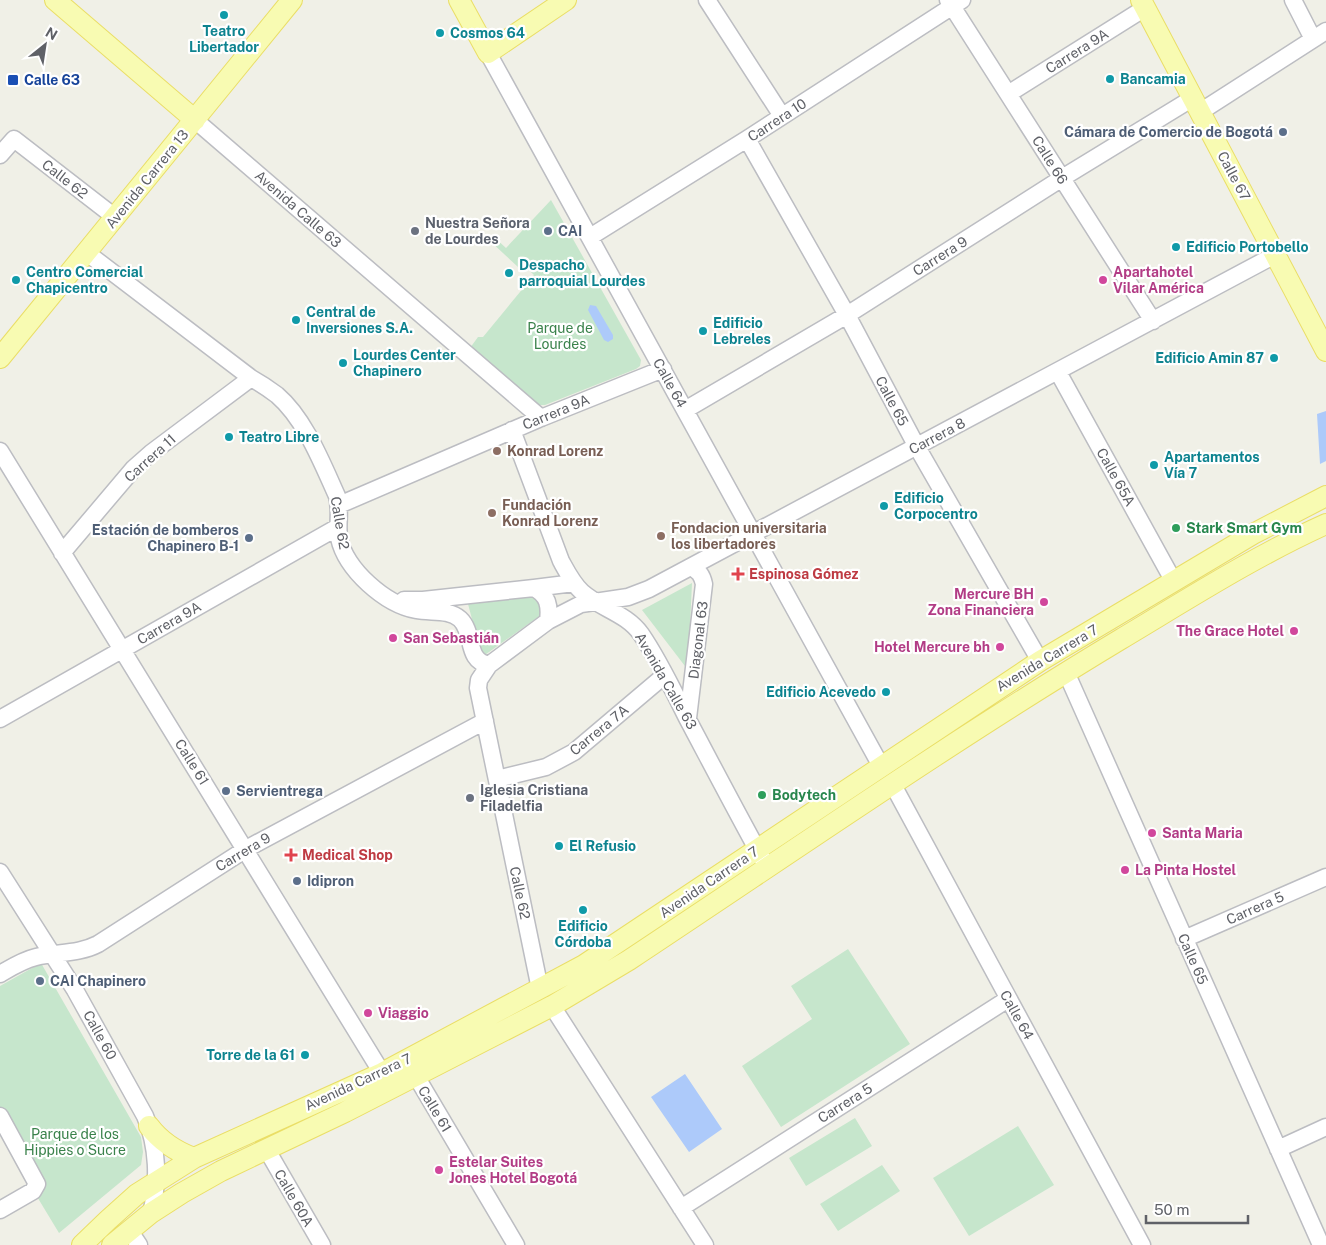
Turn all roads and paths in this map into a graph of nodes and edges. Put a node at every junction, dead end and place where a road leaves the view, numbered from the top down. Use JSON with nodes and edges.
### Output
{"nodes":[{"id":1,"x":55,"y":0,"type":"edge"},
{"id":2,"x":292,"y":0,"type":"edge"},
{"id":3,"x":459,"y":0,"type":"edge"},
{"id":4,"x":566,"y":0,"type":"edge"},
{"id":5,"x":707,"y":0,"type":"edge"},
{"id":6,"x":1293,"y":0,"type":"edge"},
{"id":7,"x":954,"y":2,"type":"edge"},
{"id":8,"x":1143,"y":4,"type":"edge"},
{"id":9,"x":1320,"y":35,"type":"edge"},
{"id":10,"x":488,"y":53,"type":"junction"},
{"id":11,"x":1008,"y":94,"type":"junction"},
{"id":12,"x":1196,"y":105,"type":"junction"},
{"id":13,"x":782,"y":116,"type":"junction"},
{"id":14,"x":195,"y":120,"type":"junction"},
{"id":15,"x":747,"y":139,"type":"junction"},
{"id":16,"x":0,"y":155,"type":"edge"},
{"id":17,"x":1062,"y":178,"type":"junction"},
{"id":18,"x":116,"y":218,"type":"junction"},
{"id":19,"x":590,"y":236,"type":"junction"},
{"id":20,"x":87,"y":253,"type":"junction"},
{"id":21,"x":1275,"y":255,"type":"junction"},
{"id":22,"x":847,"y":315,"type":"junction"},
{"id":23,"x":1153,"y":321,"type":"junction"},
{"id":24,"x":1326,"y":351,"type":"edge"},
{"id":25,"x":0,"y":358,"type":"edge"},
{"id":26,"x":663,"y":369,"type":"junction"},
{"id":27,"x":1058,"y":372,"type":"junction"},
{"id":28,"x":251,"y":378,"type":"junction"},
{"id":29,"x":685,"y":410,"type":"junction"},
{"id":30,"x":541,"y":418,"type":"junction"},
{"id":31,"x":512,"y":430,"type":"junction"},
{"id":32,"x":917,"y":446,"type":"junction"},
{"id":33,"x":0,"y":452,"type":"edge"},
{"id":34,"x":1326,"y":496,"type":"edge"},
{"id":35,"x":339,"y":505,"type":"junction"},
{"id":36,"x":1326,"y":524,"type":"edge"},
{"id":37,"x":338,"y":527,"type":"junction"},
{"id":38,"x":753,"y":534,"type":"junction"},
{"id":39,"x":62,"y":553,"type":"junction"},
{"id":40,"x":691,"y":567,"type":"junction"},
{"id":41,"x":1174,"y":582,"type":"junction"},
{"id":42,"x":574,"y":583,"type":"junction"},
{"id":43,"x":534,"y":588,"type":"junction"},
{"id":44,"x":391,"y":599,"type":"junction"},
{"id":45,"x":594,"y":601,"type":"junction"},
{"id":46,"x":548,"y":621,"type":"junction"},
{"id":47,"x":122,"y":650,"type":"junction"},
{"id":48,"x":1040,"y":661,"type":"junction"},
{"id":49,"x":489,"y":665,"type":"junction"},
{"id":50,"x":1066,"y":672,"type":"junction"},
{"id":51,"x":664,"y":675,"type":"junction"},
{"id":52,"x":688,"y":718,"type":"junction"},
{"id":53,"x":0,"y":719,"type":"edge"},
{"id":54,"x":485,"y":721,"type":"junction"},
{"id":55,"x":881,"y":766,"type":"junction"},
{"id":56,"x":497,"y":779,"type":"junction"},
{"id":57,"x":893,"y":785,"type":"junction"},
{"id":58,"x":246,"y":849,"type":"junction"},
{"id":59,"x":757,"y":850,"type":"junction"},
{"id":60,"x":767,"y":868,"type":"junction"},
{"id":61,"x":0,"y":872,"type":"edge"},
{"id":62,"x":1326,"y":877,"type":"edge"},
{"id":63,"x":1184,"y":939,"type":"junction"},
{"id":64,"x":52,"y":954,"type":"junction"},
{"id":65,"x":0,"y":974,"type":"edge"},
{"id":66,"x":540,"y":988,"type":"junction"},
{"id":67,"x":1008,"y":999,"type":"junction"},
{"id":68,"x":552,"y":1006,"type":"junction"},
{"id":69,"x":382,"y":1073,"type":"junction"},
{"id":70,"x":416,"y":1076,"type":"junction"},
{"id":71,"x":0,"y":1116,"type":"edge"},
{"id":72,"x":149,"y":1126,"type":"junction"},
{"id":73,"x":1326,"y":1126,"type":"edge"},
{"id":74,"x":1278,"y":1149,"type":"junction"},
{"id":75,"x":267,"y":1150,"type":"junction"},
{"id":76,"x":194,"y":1158,"type":"junction"},
{"id":77,"x":156,"y":1181,"type":"junction"},
{"id":78,"x":681,"y":1208,"type":"junction"},
{"id":79,"x":0,"y":1210,"type":"edge"},
{"id":80,"x":151,"y":1213,"type":"junction"},
{"id":81,"x":134,"y":1237,"type":"edge"},
{"id":82,"x":82,"y":1245,"type":"edge"},
{"id":83,"x":112,"y":1245,"type":"edge"},
{"id":84,"x":322,"y":1245,"type":"edge"},
{"id":85,"x":516,"y":1245,"type":"edge"},
{"id":86,"x":705,"y":1245,"type":"edge"},
{"id":87,"x":1142,"y":1245,"type":"edge"},
{"id":88,"x":1321,"y":1245,"type":"edge"}],
"edges":[{"from":1,"to":14,"type":"main road","name":"Avenida Calle 63"},
{"from":2,"to":14,"type":"main road","name":"Avenida Carrera 13"},
{"from":3,"to":10,"type":"main road","name":"Calle 64"},
{"from":4,"to":10,"type":"main road"},
{"from":5,"to":13,"type":"street"},
{"from":6,"to":9,"type":"street"},
{"from":7,"to":11,"type":"street","name":"Calle 66"},
{"from":7,"to":13,"type":"street","name":"Carrera 10"},
{"from":8,"to":11,"type":"street","name":"Carrera 9A"},
{"from":8,"to":12,"type":"main road","name":"Calle 67"},
{"from":9,"to":12,"type":"street","name":"Carrera 9"},
{"from":10,"to":19,"type":"street","name":"Calle 64"},
{"from":11,"to":17,"type":"street","name":"Calle 66"},
{"from":12,"to":17,"type":"street","name":"Carrera 9"},
{"from":12,"to":21,"type":"main road","name":"Calle 67"},
{"from":13,"to":15,"type":"street","name":"Carrera 10"},
{"from":14,"to":18,"type":"main road","name":"Avenida Carrera 13"},
{"from":14,"to":30,"type":"street","name":"Avenida Calle 63"},
{"from":15,"to":19,"type":"street","name":"Carrera 10"},
{"from":15,"to":22,"type":"street","name":"Calle 65"},
{"from":16,"to":18,"type":"street","name":"Calle 62"},
{"from":17,"to":22,"type":"street","name":"Carrera 9"},
{"from":17,"to":23,"type":"street","name":"Calle 66"},
{"from":18,"to":20,"type":"main road","name":"Avenida Carrera 13"},
{"from":19,"to":26,"type":"street","name":"Calle 64"},
{"from":20,"to":25,"type":"main road","name":"Avenida Carrera 13"},
{"from":20,"to":28,"type":"street","name":"Calle 62"},
{"from":21,"to":23,"type":"street","name":"Carrera 8"},
{"from":21,"to":24,"type":"main road","name":"Calle 67"},
{"from":22,"to":29,"type":"street","name":"Carrera 9"},
{"from":22,"to":32,"type":"street","name":"Calle 65"},
{"from":23,"to":27,"type":"street","name":"Carrera 8"},
{"from":26,"to":29,"type":"street","name":"Calle 64"},
{"from":26,"to":30,"type":"street","name":"Carrera 9A"},
{"from":27,"to":32,"type":"street","name":"Carrera 8"},
{"from":27,"to":41,"type":"street","name":"Calle 65A"},
{"from":28,"to":35,"type":"street","name":"Calle 62"},
{"from":28,"to":39,"type":"street","name":"Carrera 11"},
{"from":29,"to":38,"type":"street","name":"Calle 64"},
{"from":30,"to":31,"type":"street","name":"Carrera 9A"},
{"from":31,"to":35,"type":"street","name":"Carrera 9A"},
{"from":31,"to":42,"type":"street","name":"Avenida Calle 63"},
{"from":32,"to":38,"type":"street","name":"Carrera 8"},
{"from":32,"to":48,"type":"street","name":"Calle 65"},
{"from":33,"to":39,"type":"street","name":"Calle 61"},
{"from":34,"to":41,"type":"main road","name":"Avenida Carrera 7"},
{"from":35,"to":37,"type":"street","name":"Calle 62"},
{"from":36,"to":50,"type":"main road","name":"Avenida Carrera 7"},
{"from":37,"to":44,"type":"street","name":"Calle 62"},
{"from":37,"to":47,"type":"street","name":"Carrera 9A"},
{"from":38,"to":40,"type":"street","name":"Carrera 8"},
{"from":38,"to":55,"type":"street","name":"Calle 64"},
{"from":39,"to":47,"type":"street","name":"Calle 61"},
{"from":40,"to":45,"type":"street","name":"Carrera 8"},
{"from":40,"to":52,"type":"street","name":"Diagonal 63"},
{"from":41,"to":48,"type":"main road","name":"Avenida Carrera 7"},
{"from":42,"to":43,"type":"street"},
{"from":42,"to":45,"type":"street","name":"Avenida Calle 63"},
{"from":43,"to":44,"type":"street"},
{"from":43,"to":46,"type":"street"},
{"from":44,"to":49,"type":"street","name":"Calle 62"},
{"from":45,"to":46,"type":"street"},
{"from":45,"to":51,"type":"street","name":"Avenida Calle 63"},
{"from":46,"to":49,"type":"street"},
{"from":47,"to":53,"type":"street","name":"Carrera 9A"},
{"from":47,"to":58,"type":"street","name":"Calle 61"},
{"from":48,"to":55,"type":"main road","name":"Avenida Carrera 7"},
{"from":49,"to":54,"type":"street","name":"Calle 62"},
{"from":50,"to":57,"type":"main road","name":"Avenida Carrera 7"},
{"from":50,"to":63,"type":"street","name":"Calle 65"},
{"from":51,"to":52,"type":"street","name":"Avenida Calle 63"},
{"from":51,"to":56,"type":"street","name":"Carrera 7A"},
{"from":52,"to":59,"type":"street","name":"Avenida Calle 63"},
{"from":54,"to":56,"type":"street","name":"Calle 62"},
{"from":54,"to":58,"type":"street","name":"Carrera 9"},
{"from":55,"to":59,"type":"main road","name":"Avenida Carrera 7"},
{"from":56,"to":66,"type":"street","name":"Calle 62"},
{"from":57,"to":60,"type":"main road","name":"Avenida Carrera 7"},
{"from":57,"to":67,"type":"street","name":"Calle 64"},
{"from":58,"to":64,"type":"street","name":"Carrera 9"},
{"from":58,"to":69,"type":"street","name":"Calle 61"},
{"from":59,"to":60,"type":"street","name":"Avenida Calle 63"},
{"from":59,"to":66,"type":"main road","name":"Avenida Carrera 7"},
{"from":60,"to":68,"type":"main road","name":"Avenida Carrera 7"},
{"from":61,"to":64,"type":"street","name":"Calle 60"},
{"from":62,"to":63,"type":"street","name":"Carrera 5"},
{"from":63,"to":74,"type":"street","name":"Calle 65"},
{"from":64,"to":65,"type":"street","name":"Carrera 9"},
{"from":64,"to":72,"type":"street","name":"Calle 60"},
{"from":66,"to":69,"type":"main road","name":"Avenida Carrera 7"},
{"from":67,"to":78,"type":"street","name":"Carrera 5"},
{"from":67,"to":87,"type":"street","name":"Calle 64"},
{"from":68,"to":70,"type":"main road","name":"Avenida Carrera 7"},
{"from":68,"to":78,"type":"street"},
{"from":69,"to":76,"type":"main road","name":"Avenida Carrera 7"},
{"from":70,"to":75,"type":"main road","name":"Avenida Carrera 7"},
{"from":70,"to":85,"type":"street","name":"Calle 61"},
{"from":71,"to":79,"type":"street"},
{"from":72,"to":76,"type":"main road"},
{"from":72,"to":77,"type":"street","name":"Calle 60"},
{"from":73,"to":74,"type":"street"},
{"from":74,"to":88,"type":"street","name":"Calle 65"},
{"from":75,"to":80,"type":"main road","name":"Avenida Carrera 7"},
{"from":75,"to":84,"type":"street","name":"Calle 60A"},
{"from":76,"to":77,"type":"main road","name":"Avenida Carrera 7"},
{"from":77,"to":80,"type":"street","name":"Calle 60"},
{"from":77,"to":82,"type":"main road","name":"Avenida Carrera 7"},
{"from":78,"to":86,"type":"street"},
{"from":80,"to":81,"type":"main road","name":"Avenida Carrera 7"},
{"from":81,"to":83,"type":"main road","name":"Avenida Carrera 7"}]}
